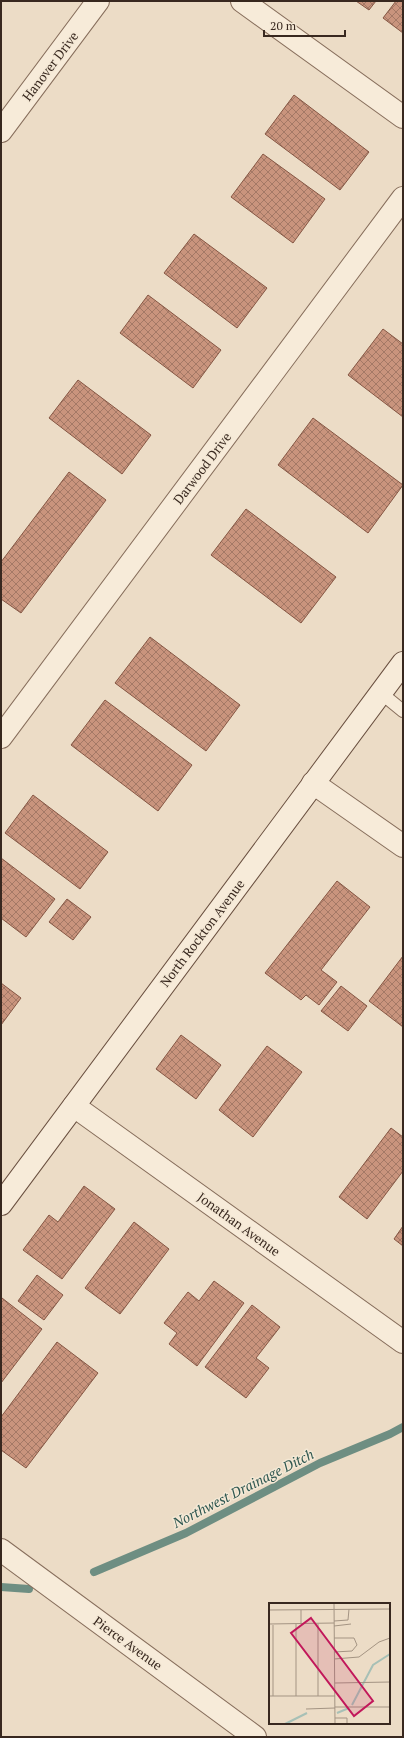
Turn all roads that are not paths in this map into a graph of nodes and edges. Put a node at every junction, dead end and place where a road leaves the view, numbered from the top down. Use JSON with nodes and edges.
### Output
{"nodes":[{"id":1,"x":98,"y":1,"type":"edge"},
{"id":2,"x":242,"y":1,"type":"edge"},
{"id":3,"x":403,"y":117,"type":"edge"},
{"id":4,"x":1,"y":131,"type":"edge"},
{"id":5,"x":403,"y":198,"type":"edge"},
{"id":6,"x":403,"y":663,"type":"edge"},
{"id":7,"x":381,"y":693,"type":"junction"},
{"id":8,"x":403,"y":711,"type":"edge"},
{"id":9,"x":1,"y":737,"type":"edge"},
{"id":10,"x":314,"y":783,"type":"junction"},
{"id":11,"x":403,"y":846,"type":"edge"},
{"id":12,"x":74,"y":1106,"type":"junction"},
{"id":13,"x":1,"y":1204,"type":"edge"},
{"id":14,"x":403,"y":1342,"type":"edge"},
{"id":15,"x":1,"y":1550,"type":"edge"},
{"id":16,"x":255,"y":1737,"type":"edge"}],
"edges":[{"from":1,"to":4,"type":"street","name":"Hanover Drive"},
{"from":2,"to":3,"type":"street"},
{"from":5,"to":9,"type":"street","name":"Darwood Drive"},
{"from":6,"to":7,"type":"street","name":"North Rockton Avenue"},
{"from":7,"to":8,"type":"lane"},
{"from":7,"to":10,"type":"street","name":"North Rockton Avenue"},
{"from":10,"to":11,"type":"street"},
{"from":10,"to":12,"type":"street","name":"North Rockton Avenue"},
{"from":12,"to":13,"type":"street","name":"North Rockton Avenue"},
{"from":12,"to":14,"type":"street","name":"Jonathan Avenue"},
{"from":15,"to":16,"type":"street","name":"Pierce Avenue"}]}
